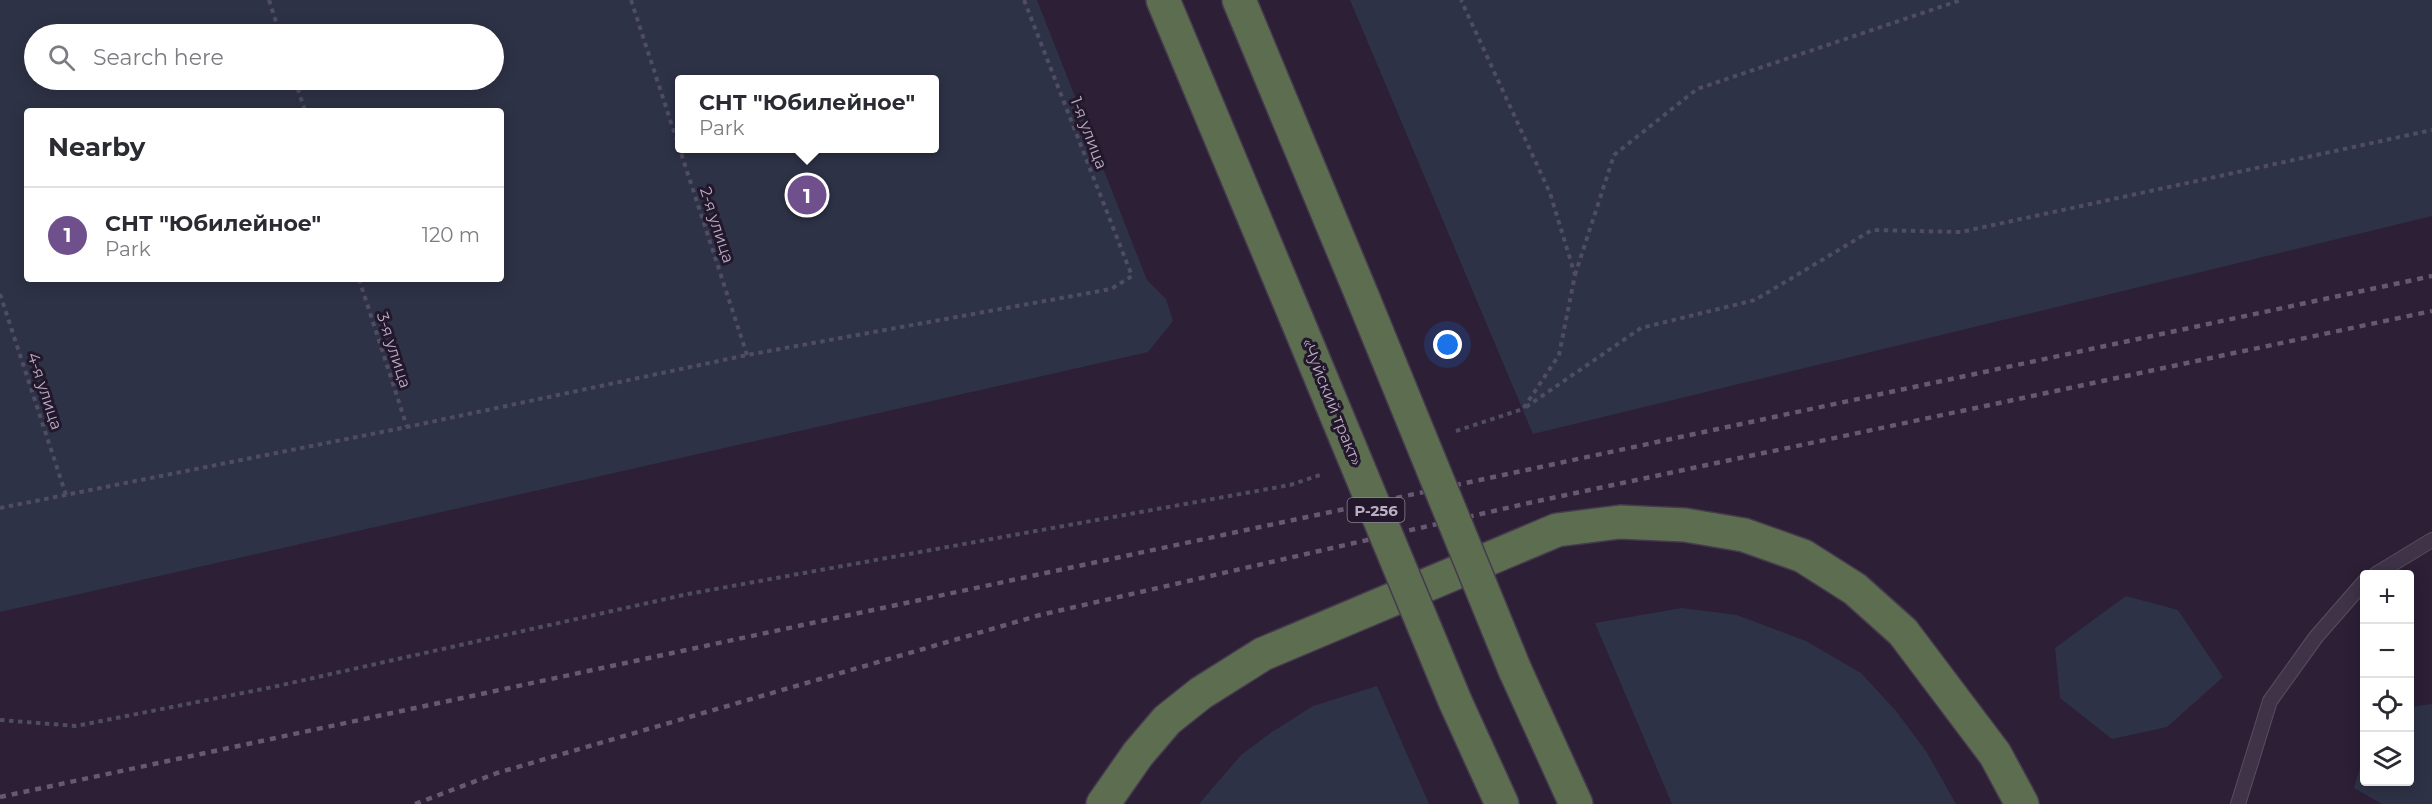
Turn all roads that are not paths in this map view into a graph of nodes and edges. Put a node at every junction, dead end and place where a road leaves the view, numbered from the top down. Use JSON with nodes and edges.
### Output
{"nodes":[{"id":1,"x":1163,"y":0,"type":"edge"},
{"id":2,"x":1239,"y":0,"type":"edge"},
{"id":3,"x":2432,"y":540,"type":"edge"},
{"id":4,"x":2383,"y":570,"type":"edge"},
{"id":5,"x":2360,"y":587,"type":"edge"},
{"id":6,"x":1103,"y":804,"type":"edge"},
{"id":7,"x":1502,"y":804,"type":"edge"},
{"id":8,"x":1576,"y":804,"type":"edge"},
{"id":9,"x":2022,"y":804,"type":"edge"},
{"id":10,"x":2238,"y":804,"type":"edge"}],
"edges":[{"from":1,"to":7,"type":"highway","name":"«Чуйский тракт»","number":"Р-256","bridge":true},
{"from":2,"to":8,"type":"highway","bridge":true},
{"from":3,"to":4,"type":"lane"},
{"from":5,"to":10,"type":"lane"},
{"from":6,"to":9,"type":"highway"}]}
